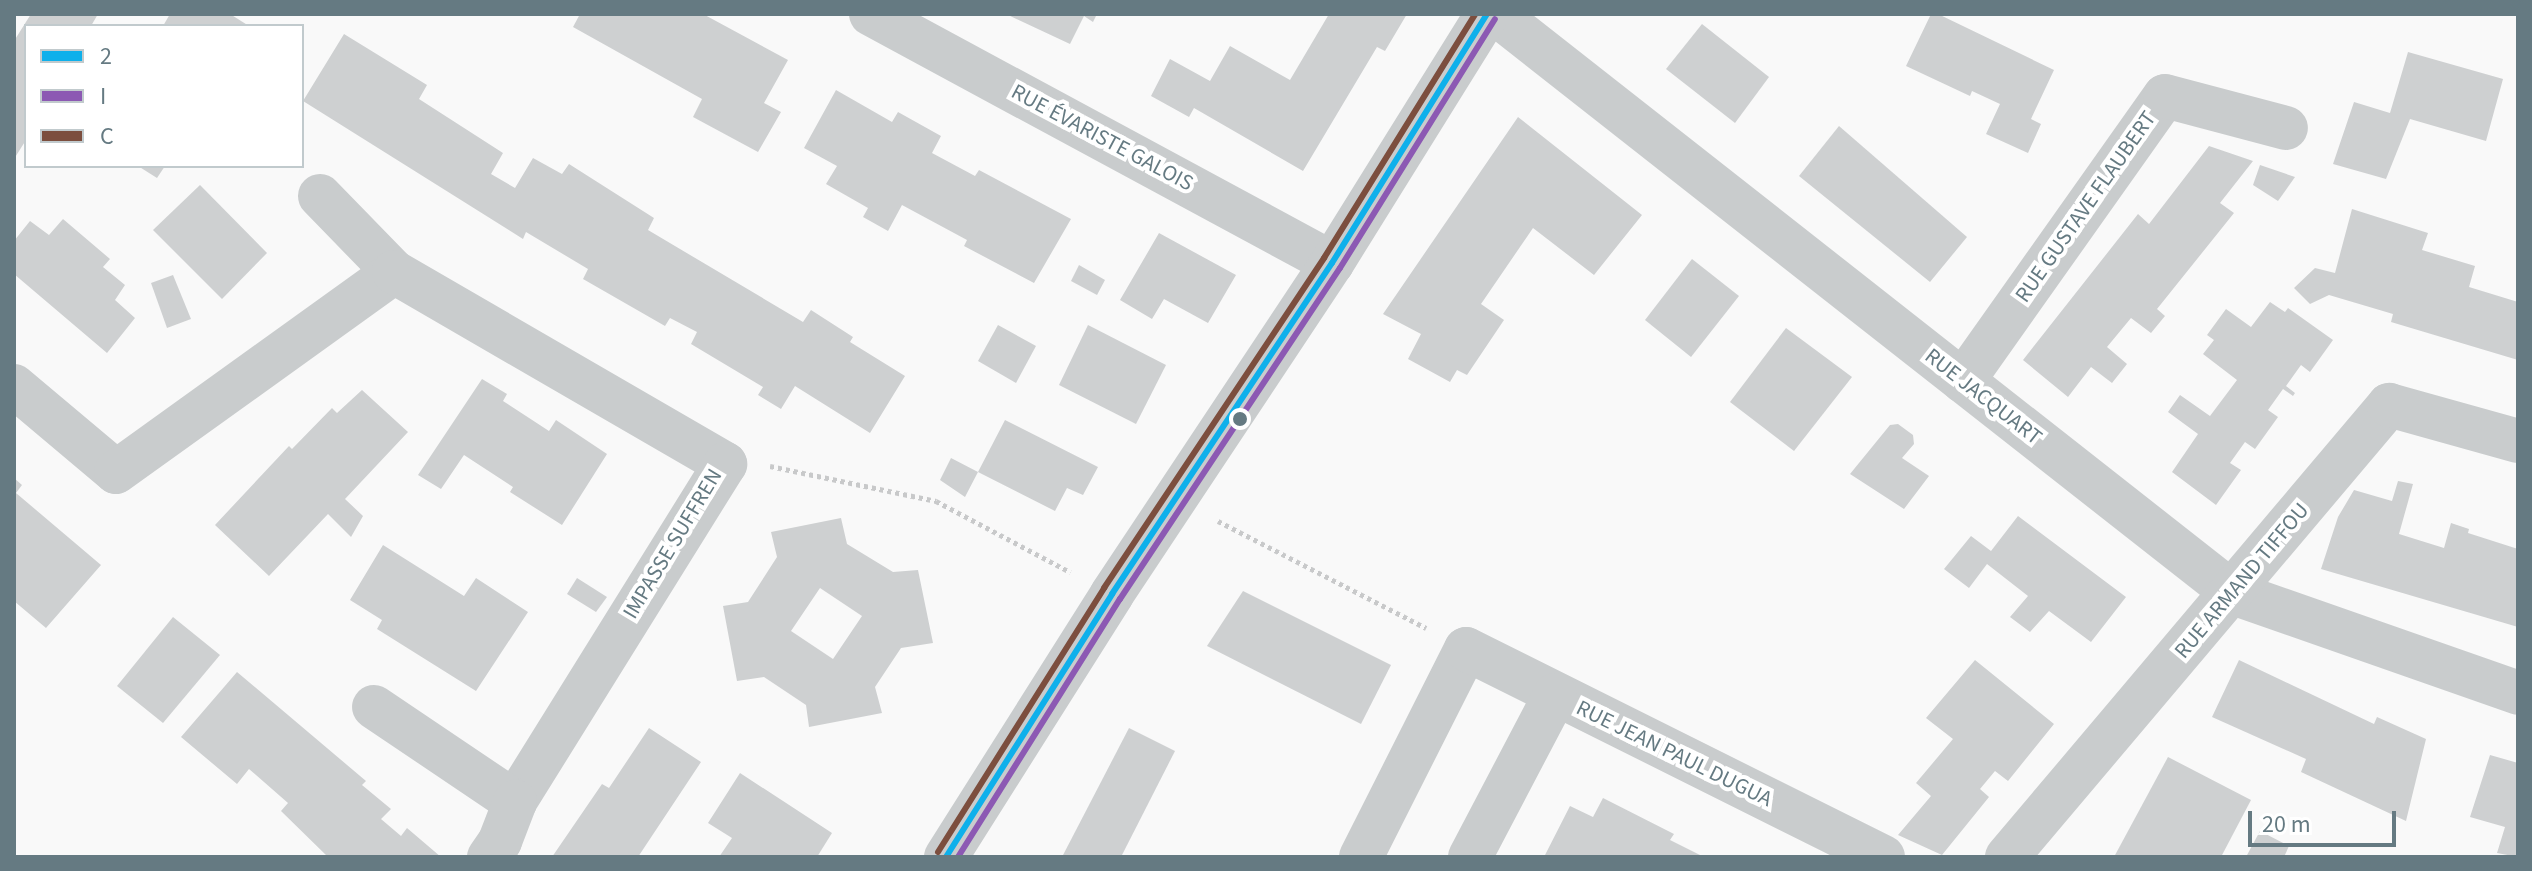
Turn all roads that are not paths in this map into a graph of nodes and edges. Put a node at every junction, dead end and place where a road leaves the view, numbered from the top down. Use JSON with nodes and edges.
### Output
{"nodes":[{"id":1,"x":871,"y":14,"type":"edge"},
{"id":2,"x":1487,"y":14,"type":"edge"},
{"id":3,"x":1496,"y":14,"type":"edge"},
{"id":4,"x":938,"y":30,"type":"edge"},
{"id":5,"x":2286,"y":128,"type":"dead end"},
{"id":6,"x":320,"y":196,"type":"dead end"},
{"id":7,"x":1332,"y":263,"type":"junction"},
{"id":8,"x":394,"y":272,"type":"junction"},
{"id":9,"x":1963,"y":381,"type":"junction"},
{"id":10,"x":14,"y":386,"type":"edge"},
{"id":11,"x":2518,"y":441,"type":"edge"},
{"id":12,"x":2233,"y":593,"type":"junction"},
{"id":13,"x":2518,"y":693,"type":"edge"},
{"id":14,"x":1555,"y":695,"type":"junction"},
{"id":15,"x":374,"y":707,"type":"dead end"},
{"id":16,"x":515,"y":802,"type":"junction"},
{"id":17,"x":489,"y":857,"type":"edge"},
{"id":18,"x":946,"y":857,"type":"edge"},
{"id":19,"x":1361,"y":857,"type":"edge"},
{"id":20,"x":1470,"y":857,"type":"edge"},
{"id":21,"x":1883,"y":857,"type":"edge"},
{"id":22,"x":2007,"y":857,"type":"edge"}],
"edges":[{"from":1,"to":4,"type":"street","name":"RUE ÉVARISTE GALOIS"},
{"from":2,"to":7,"type":"street"},
{"from":3,"to":9,"type":"street","name":"RUE JACQUART"},
{"from":4,"to":7,"type":"street","name":"RUE ÉVARISTE GALOIS"},
{"from":5,"to":9,"type":"street","name":"RUE GUSTAVE FLAUBERT"},
{"from":6,"to":8,"type":"street","name":"IMPASSE SUFFREN"},
{"from":7,"to":18,"type":"street"},
{"from":8,"to":10,"type":"street"},
{"from":8,"to":16,"type":"street","name":"IMPASSE SUFFREN"},
{"from":9,"to":12,"type":"street","name":"RUE JACQUART"},
{"from":11,"to":12,"type":"street","name":"RUE ARMAND TIFFOU"},
{"from":12,"to":13,"type":"street","name":"RUE JACQUART"},
{"from":12,"to":22,"type":"street","name":"RUE ARMAND TIFFOU"},
{"from":14,"to":19,"type":"street","name":"RUE JEAN PAUL DUGUA"},
{"from":14,"to":20,"type":"street"},
{"from":14,"to":21,"type":"street","name":"RUE JEAN PAUL DUGUA"},
{"from":15,"to":16,"type":"street"},
{"from":16,"to":17,"type":"street","name":"IMPASSE SUFFREN"}]}
